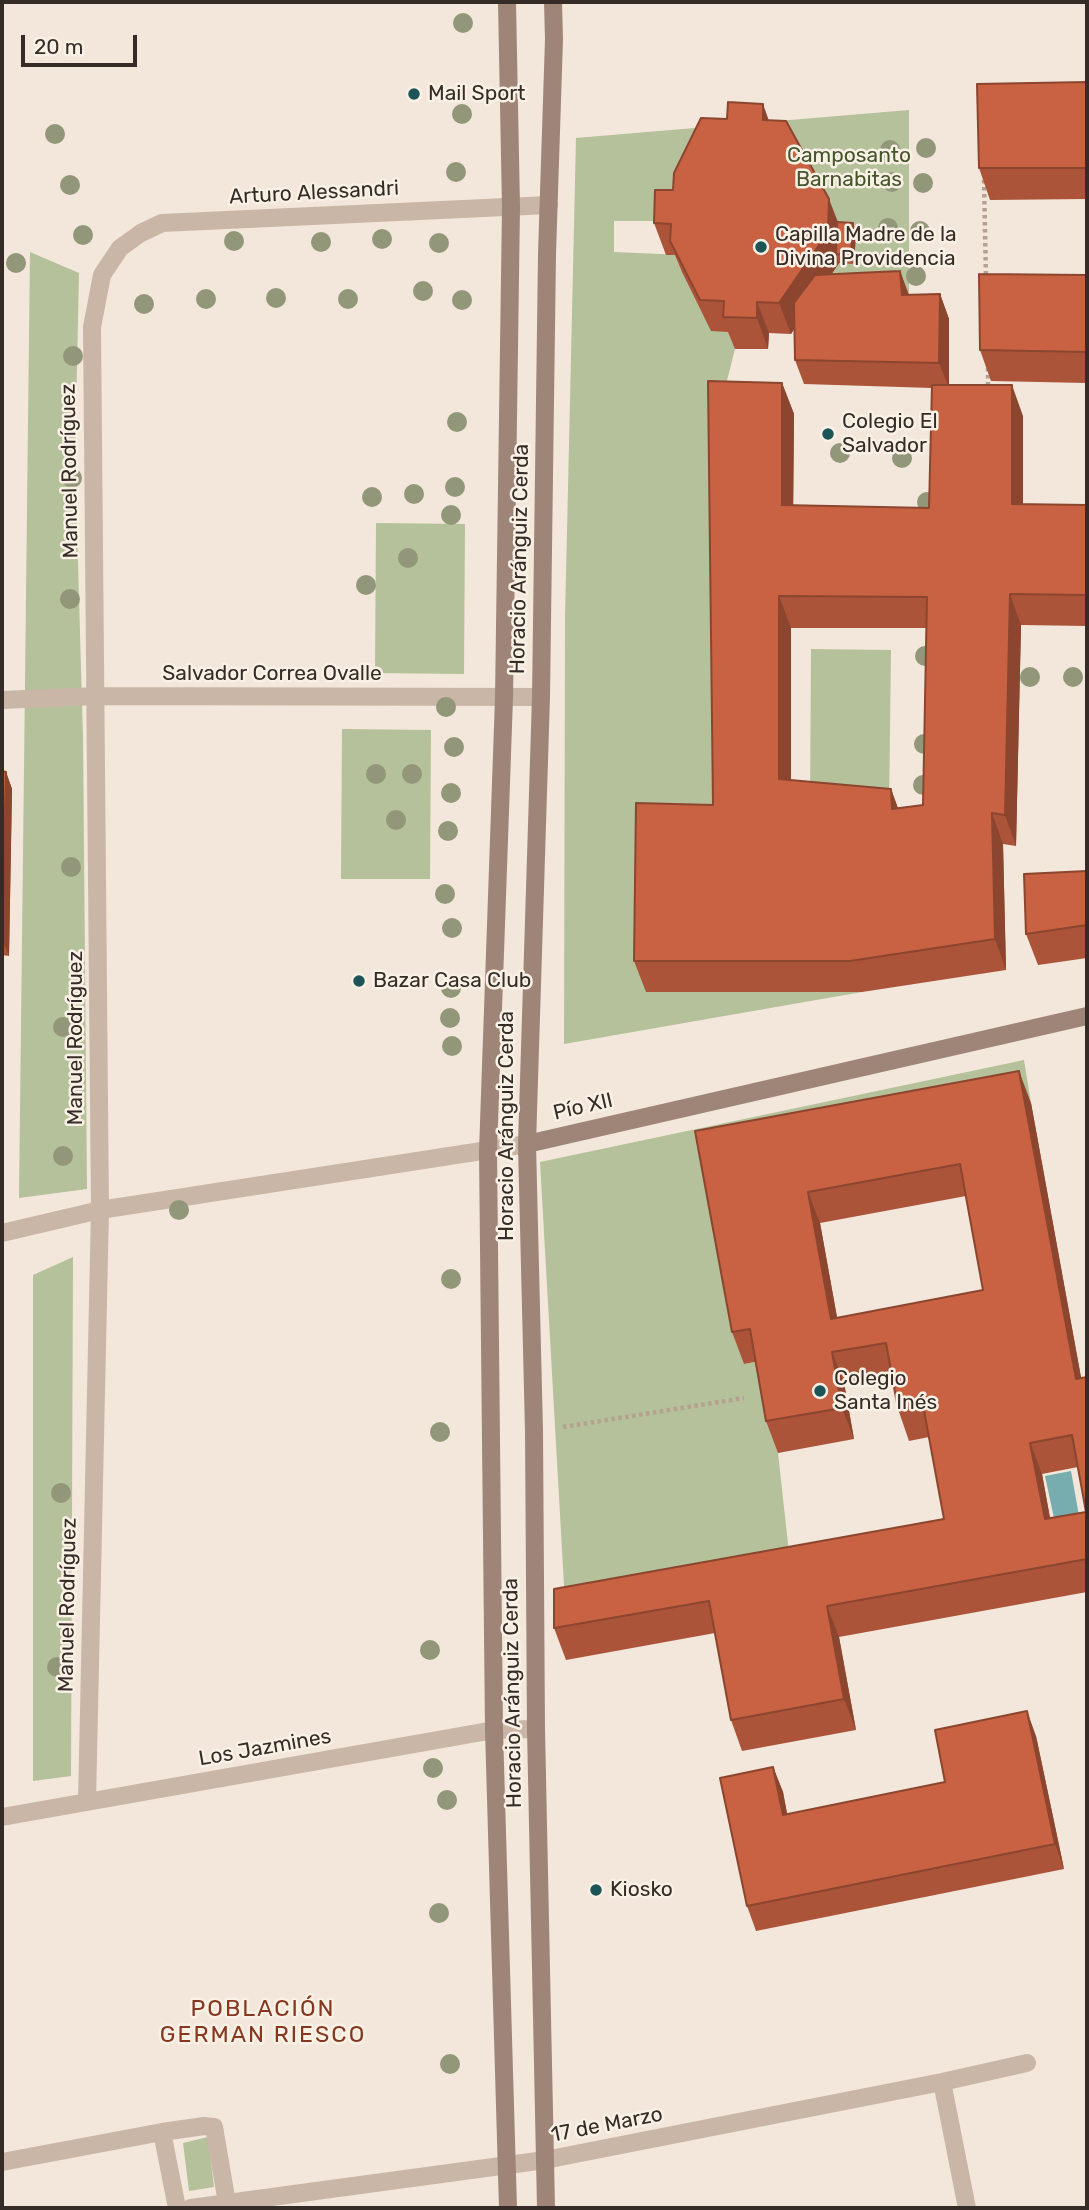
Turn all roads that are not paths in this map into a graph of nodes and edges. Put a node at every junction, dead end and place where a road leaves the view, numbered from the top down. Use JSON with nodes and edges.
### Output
{"nodes":[{"id":1,"x":507,"y":2,"type":"edge"},
{"id":2,"x":554,"y":2,"type":"edge"},
{"id":3,"x":549,"y":205,"type":"junction"},
{"id":4,"x":511,"y":207,"type":"junction"},
{"id":5,"x":102,"y":275,"type":"joint"},
{"id":6,"x":96,"y":696,"type":"junction"},
{"id":7,"x":541,"y":697,"type":"junction"},
{"id":8,"x":504,"y":698,"type":"junction"},
{"id":9,"x":2,"y":700,"type":"edge"},
{"id":10,"x":1087,"y":1016,"type":"edge"},
{"id":11,"x":527,"y":1143,"type":"junction"},
{"id":12,"x":488,"y":1151,"type":"junction"},
{"id":13,"x":100,"y":1210,"type":"junction"},
{"id":14,"x":2,"y":1233,"type":"edge"},
{"id":15,"x":536,"y":1729,"type":"junction"},
{"id":16,"x":494,"y":1730,"type":"junction"},
{"id":17,"x":87,"y":1802,"type":"junction"},
{"id":18,"x":2,"y":1817,"type":"edge"},
{"id":19,"x":1027,"y":2063,"type":"dead end"},
{"id":20,"x":942,"y":2082,"type":"junction"},
{"id":21,"x":162,"y":2132,"type":"junction"},
{"id":22,"x":545,"y":2160,"type":"junction"},
{"id":23,"x":2,"y":2162,"type":"edge"},
{"id":24,"x":506,"y":2165,"type":"junction"},
{"id":25,"x":227,"y":2203,"type":"junction"},
{"id":26,"x":177,"y":2208,"type":"edge"},
{"id":27,"x":191,"y":2208,"type":"edge"},
{"id":28,"x":508,"y":2208,"type":"edge"},
{"id":29,"x":546,"y":2208,"type":"edge"},
{"id":30,"x":967,"y":2208,"type":"edge"}],
"edges":[{"from":1,"to":4,"type":"street","name":"Horacio Aránguiz Cerda"},
{"from":2,"to":3,"type":"street","name":"Horacio Aránguiz Cerda"},
{"from":3,"to":4,"type":"street","name":"Arturo Alessandri"},
{"from":3,"to":7,"type":"street","name":"Horacio Aránguiz Cerda"},
{"from":4,"to":5,"type":"street","name":"Arturo Alessandri"},
{"from":4,"to":8,"type":"street","name":"Horacio Aránguiz Cerda"},
{"from":5,"to":6,"type":"street","name":"Manuel Rodríguez"},
{"from":6,"to":8,"type":"street","name":"Salvador Correa Ovalle"},
{"from":6,"to":9,"type":"street","name":"Salvador Correa Ovalle"},
{"from":6,"to":13,"type":"street","name":"Manuel Rodríguez"},
{"from":7,"to":8,"type":"street","name":"Salvador Correa Ovalle"},
{"from":7,"to":11,"type":"street","name":"Horacio Aránguiz Cerda"},
{"from":8,"to":12,"type":"street","name":"Horacio Aránguiz Cerda"},
{"from":10,"to":11,"type":"street","name":"Pío XII"},
{"from":11,"to":12,"type":"street","name":"Pío XII"},
{"from":11,"to":15,"type":"street","name":"Horacio Aránguiz Cerda"},
{"from":12,"to":13,"type":"street","name":"Pío XII"},
{"from":12,"to":16,"type":"street","name":"Horacio Aránguiz Cerda"},
{"from":13,"to":14,"type":"street","name":"Pío XII"},
{"from":13,"to":17,"type":"street","name":"Manuel Rodríguez"},
{"from":15,"to":16,"type":"street","name":"Los Jazmines"},
{"from":15,"to":22,"type":"street","name":"Horacio Aránguiz Cerda"},
{"from":16,"to":17,"type":"street","name":"Los Jazmines"},
{"from":16,"to":24,"type":"street","name":"Horacio Aránguiz Cerda"},
{"from":17,"to":18,"type":"street","name":"Los Jazmines"},
{"from":19,"to":20,"type":"street","name":"17 de Marzo"},
{"from":20,"to":22,"type":"street","name":"17 de Marzo"},
{"from":20,"to":30,"type":"street"},
{"from":21,"to":23,"type":"street"},
{"from":21,"to":25,"type":"street"},
{"from":21,"to":26,"type":"street"},
{"from":22,"to":24,"type":"street","name":"17 de Marzo"},
{"from":22,"to":29,"type":"street","name":"Horacio Aránguiz Cerda"},
{"from":24,"to":25,"type":"street","name":"17 de Marzo"},
{"from":24,"to":28,"type":"street","name":"Horacio Aránguiz Cerda"},
{"from":25,"to":27,"type":"street","name":"17 de Marzo"}]}
